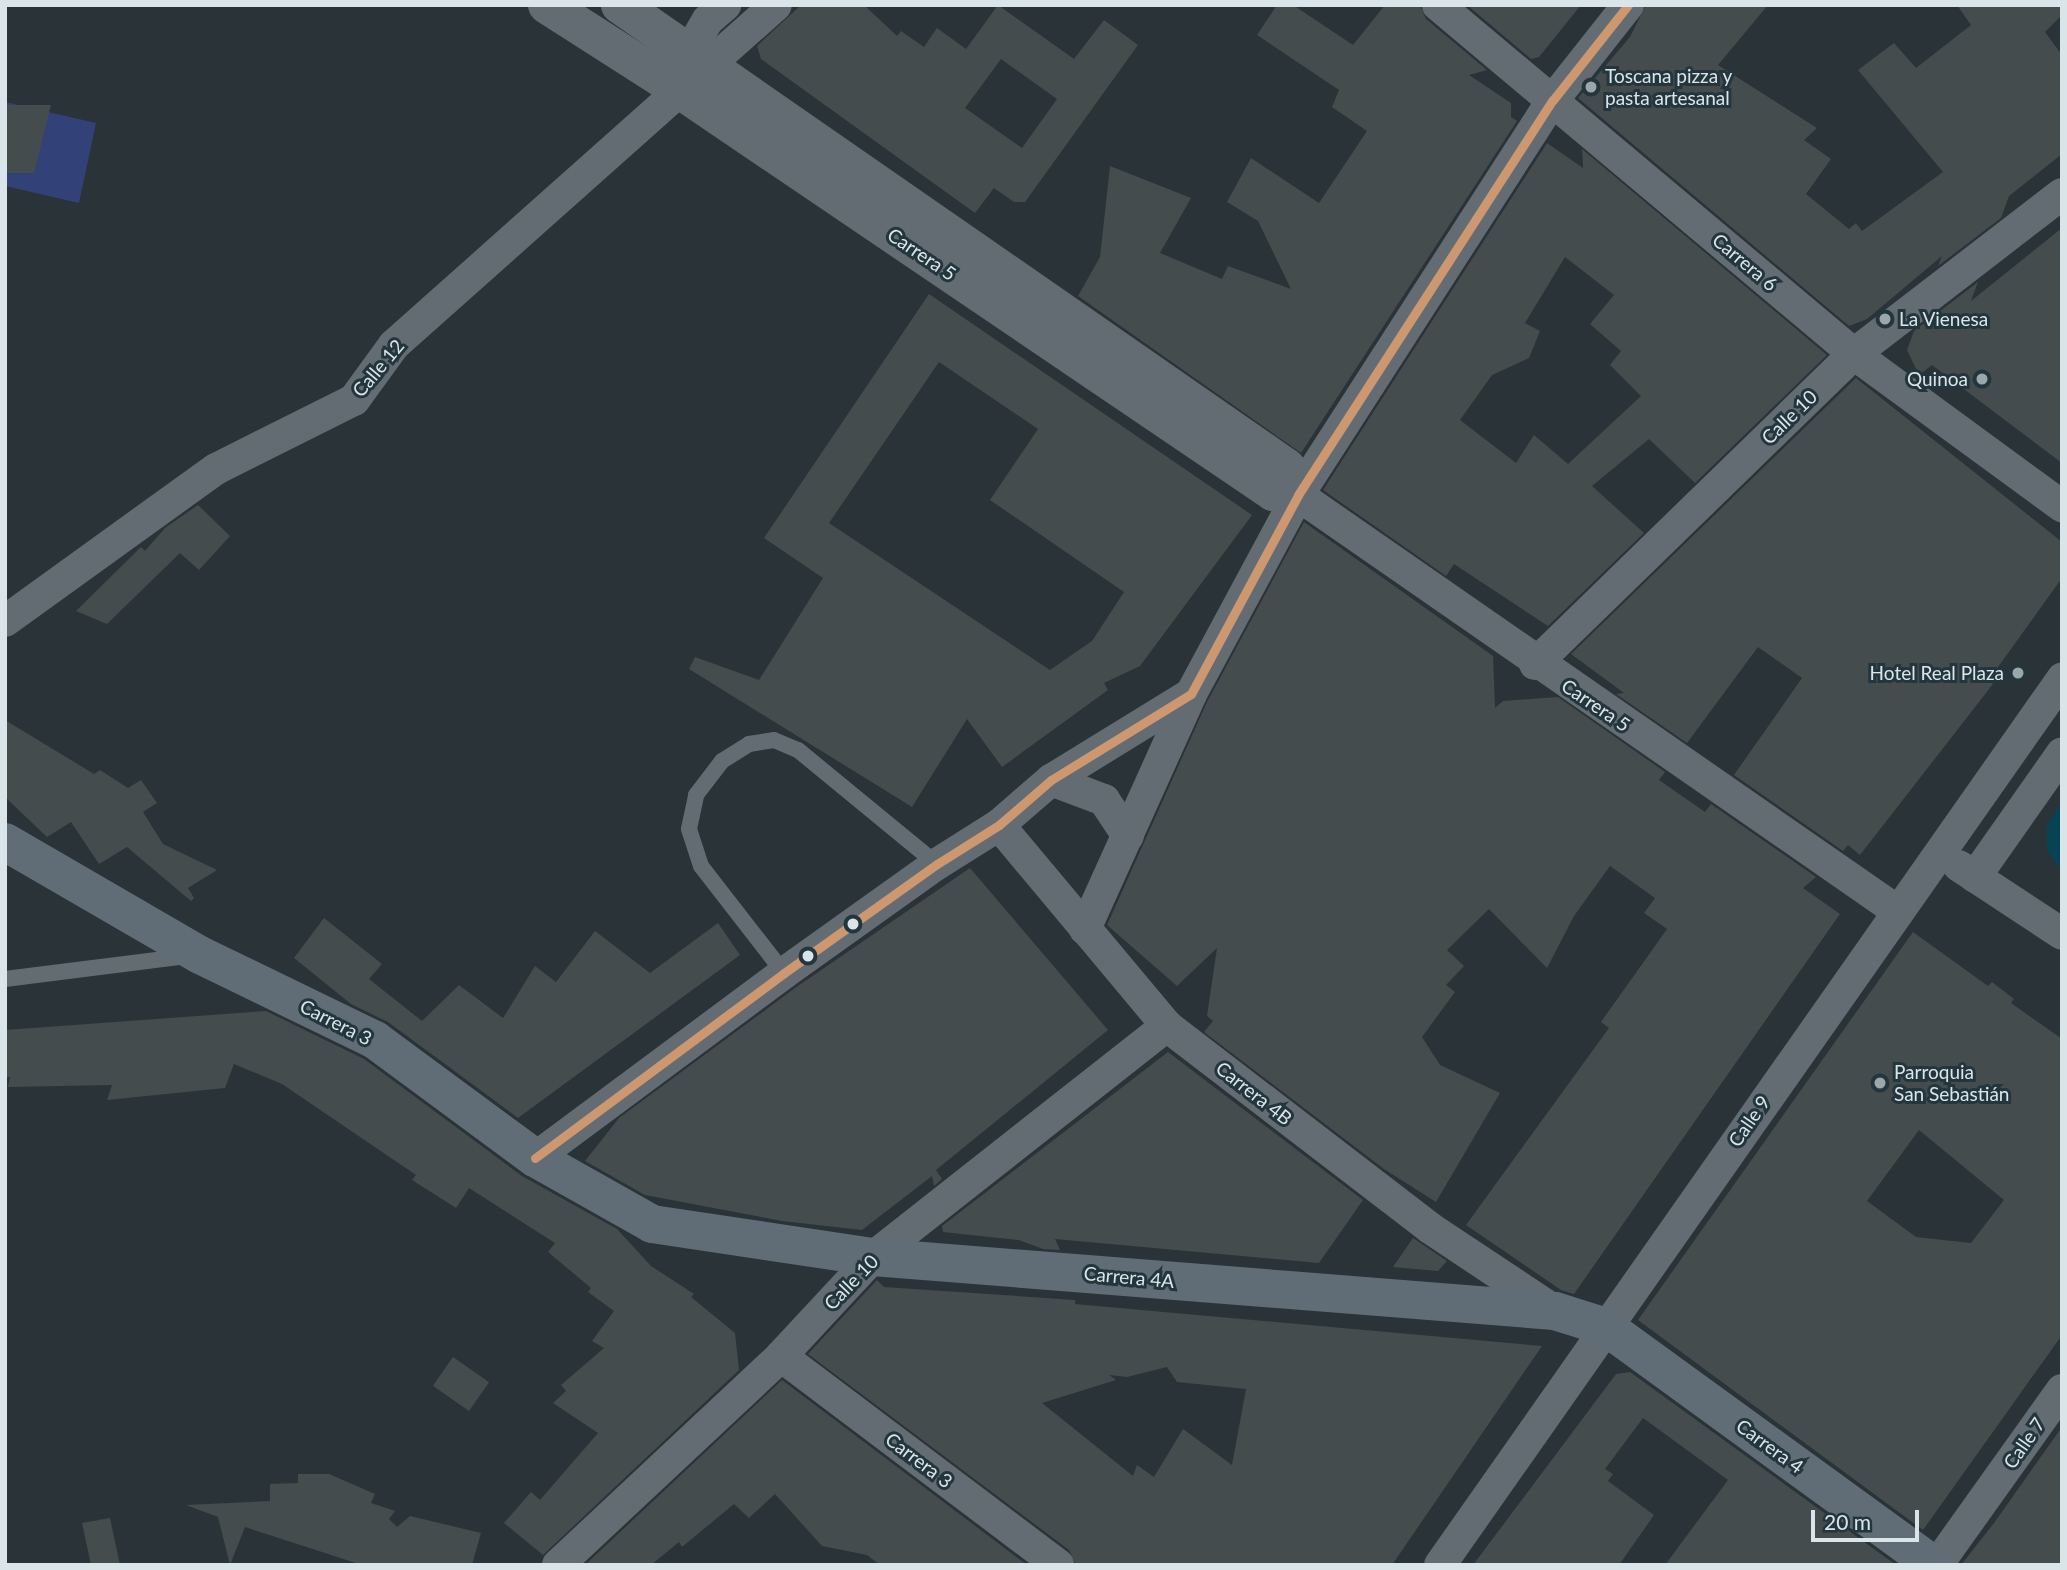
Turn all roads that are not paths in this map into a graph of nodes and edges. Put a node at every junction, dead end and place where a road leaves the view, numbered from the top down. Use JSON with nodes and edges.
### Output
{"nodes":[{"id":1,"x":547,"y":5,"type":"edge"},
{"id":2,"x":620,"y":5,"type":"edge"},
{"id":3,"x":725,"y":5,"type":"edge"},
{"id":4,"x":776,"y":5,"type":"edge"},
{"id":5,"x":1438,"y":5,"type":"edge"},
{"id":6,"x":1628,"y":5,"type":"edge"},
{"id":7,"x":693,"y":70,"type":"junction"},
{"id":8,"x":1553,"y":100,"type":"junction"},
{"id":9,"x":2062,"y":194,"type":"edge"},
{"id":10,"x":1854,"y":355,"type":"junction"},
{"id":11,"x":1298,"y":495,"type":"junction"},
{"id":12,"x":2062,"y":506,"type":"edge"},
{"id":13,"x":5,"y":621,"type":"edge"},
{"id":14,"x":1535,"y":664,"type":"junction"},
{"id":15,"x":2062,"y":679,"type":"edge"},
{"id":16,"x":1191,"y":694,"type":"junction"},
{"id":17,"x":2062,"y":752,"type":"edge"},
{"id":18,"x":1051,"y":780,"type":"junction"},
{"id":19,"x":999,"y":825,"type":"junction"},
{"id":20,"x":1128,"y":836,"type":"junction"},
{"id":21,"x":5,"y":842,"type":"edge"},
{"id":22,"x":1940,"y":854,"type":"junction"},
{"id":23,"x":937,"y":864,"type":"junction"},
{"id":24,"x":1975,"y":877,"type":"junction"},
{"id":25,"x":1896,"y":910,"type":"junction"},
{"id":26,"x":1085,"y":929,"type":"junction"},
{"id":27,"x":2062,"y":934,"type":"edge"},
{"id":28,"x":200,"y":955,"type":"junction"},
{"id":29,"x":784,"y":973,"type":"junction"},
{"id":30,"x":5,"y":979,"type":"edge"},
{"id":31,"x":1167,"y":1026,"type":"junction"},
{"id":32,"x":535,"y":1158,"type":"junction"},
{"id":33,"x":652,"y":1224,"type":"joint"},
{"id":34,"x":873,"y":1257,"type":"junction"},
{"id":35,"x":1555,"y":1311,"type":"junction"},
{"id":36,"x":1606,"y":1327,"type":"junction"},
{"id":37,"x":780,"y":1356,"type":"junction"},
{"id":38,"x":2062,"y":1390,"type":"edge"},
{"id":39,"x":558,"y":1565,"type":"edge"},
{"id":40,"x":1058,"y":1565,"type":"edge"},
{"id":41,"x":1440,"y":1565,"type":"edge"},
{"id":42,"x":1936,"y":1565,"type":"edge"}],
"edges":[{"from":1,"to":7,"type":"street","name":"Carrera 5"},
{"from":2,"to":7,"type":"street","name":"Carrera 5"},
{"from":3,"to":7,"type":"street","name":"Calle 12"},
{"from":4,"to":7,"type":"street","name":"Calle 12"},
{"from":5,"to":8,"type":"street","name":"Carrera 6"},
{"from":6,"to":8,"type":"street"},
{"from":7,"to":11,"type":"street","name":"Carrera 5"},
{"from":7,"to":13,"type":"street","name":"Calle 12"},
{"from":8,"to":10,"type":"street","name":"Carrera 6"},
{"from":8,"to":11,"type":"street"},
{"from":9,"to":10,"type":"street","name":"Calle 10"},
{"from":10,"to":12,"type":"street","name":"Carrera 6"},
{"from":10,"to":14,"type":"street","name":"Calle 10"},
{"from":11,"to":14,"type":"street","name":"Carrera 5"},
{"from":11,"to":16,"type":"street"},
{"from":14,"to":25,"type":"street","name":"Carrera 5"},
{"from":15,"to":22,"type":"street","name":"Calle 9"},
{"from":16,"to":18,"type":"street"},
{"from":16,"to":20,"type":"street"},
{"from":17,"to":24,"type":"street"},
{"from":18,"to":19,"type":"street"},
{"from":18,"to":20,"type":"street"},
{"from":19,"to":23,"type":"street"},
{"from":19,"to":26,"type":"street","name":"Carrera 4B"},
{"from":20,"to":26,"type":"street"},
{"from":21,"to":28,"type":"main road","name":"Carrera 3"},
{"from":22,"to":24,"type":"street"},
{"from":22,"to":25,"type":"street","name":"Calle 9"},
{"from":23,"to":29,"type":"street"},
{"from":23,"to":29,"type":"lane"},
{"from":24,"to":27,"type":"street"},
{"from":25,"to":36,"type":"street","name":"Calle 9"},
{"from":26,"to":31,"type":"street","name":"Carrera 4B"},
{"from":28,"to":30,"type":"lane"},
{"from":28,"to":32,"type":"main road","name":"Carrera 3"},
{"from":29,"to":32,"type":"street"},
{"from":31,"to":34,"type":"street","name":"Calle 10"},
{"from":31,"to":35,"type":"street","name":"Carrera 4B"},
{"from":32,"to":33,"type":"main road","name":"Carrera 3"},
{"from":33,"to":34,"type":"main road","name":"Carrera 4A"},
{"from":34,"to":35,"type":"main road","name":"Carrera 4A"},
{"from":34,"to":37,"type":"street","name":"Calle 10"},
{"from":35,"to":36,"type":"main road","name":"Carrera 4A"},
{"from":36,"to":41,"type":"street","name":"Calle 9"},
{"from":36,"to":42,"type":"main road","name":"Carrera 4"},
{"from":37,"to":39,"type":"street","name":"Calle 10"},
{"from":37,"to":40,"type":"street","name":"Carrera 3"},
{"from":38,"to":42,"type":"street","name":"Calle 7"}]}
